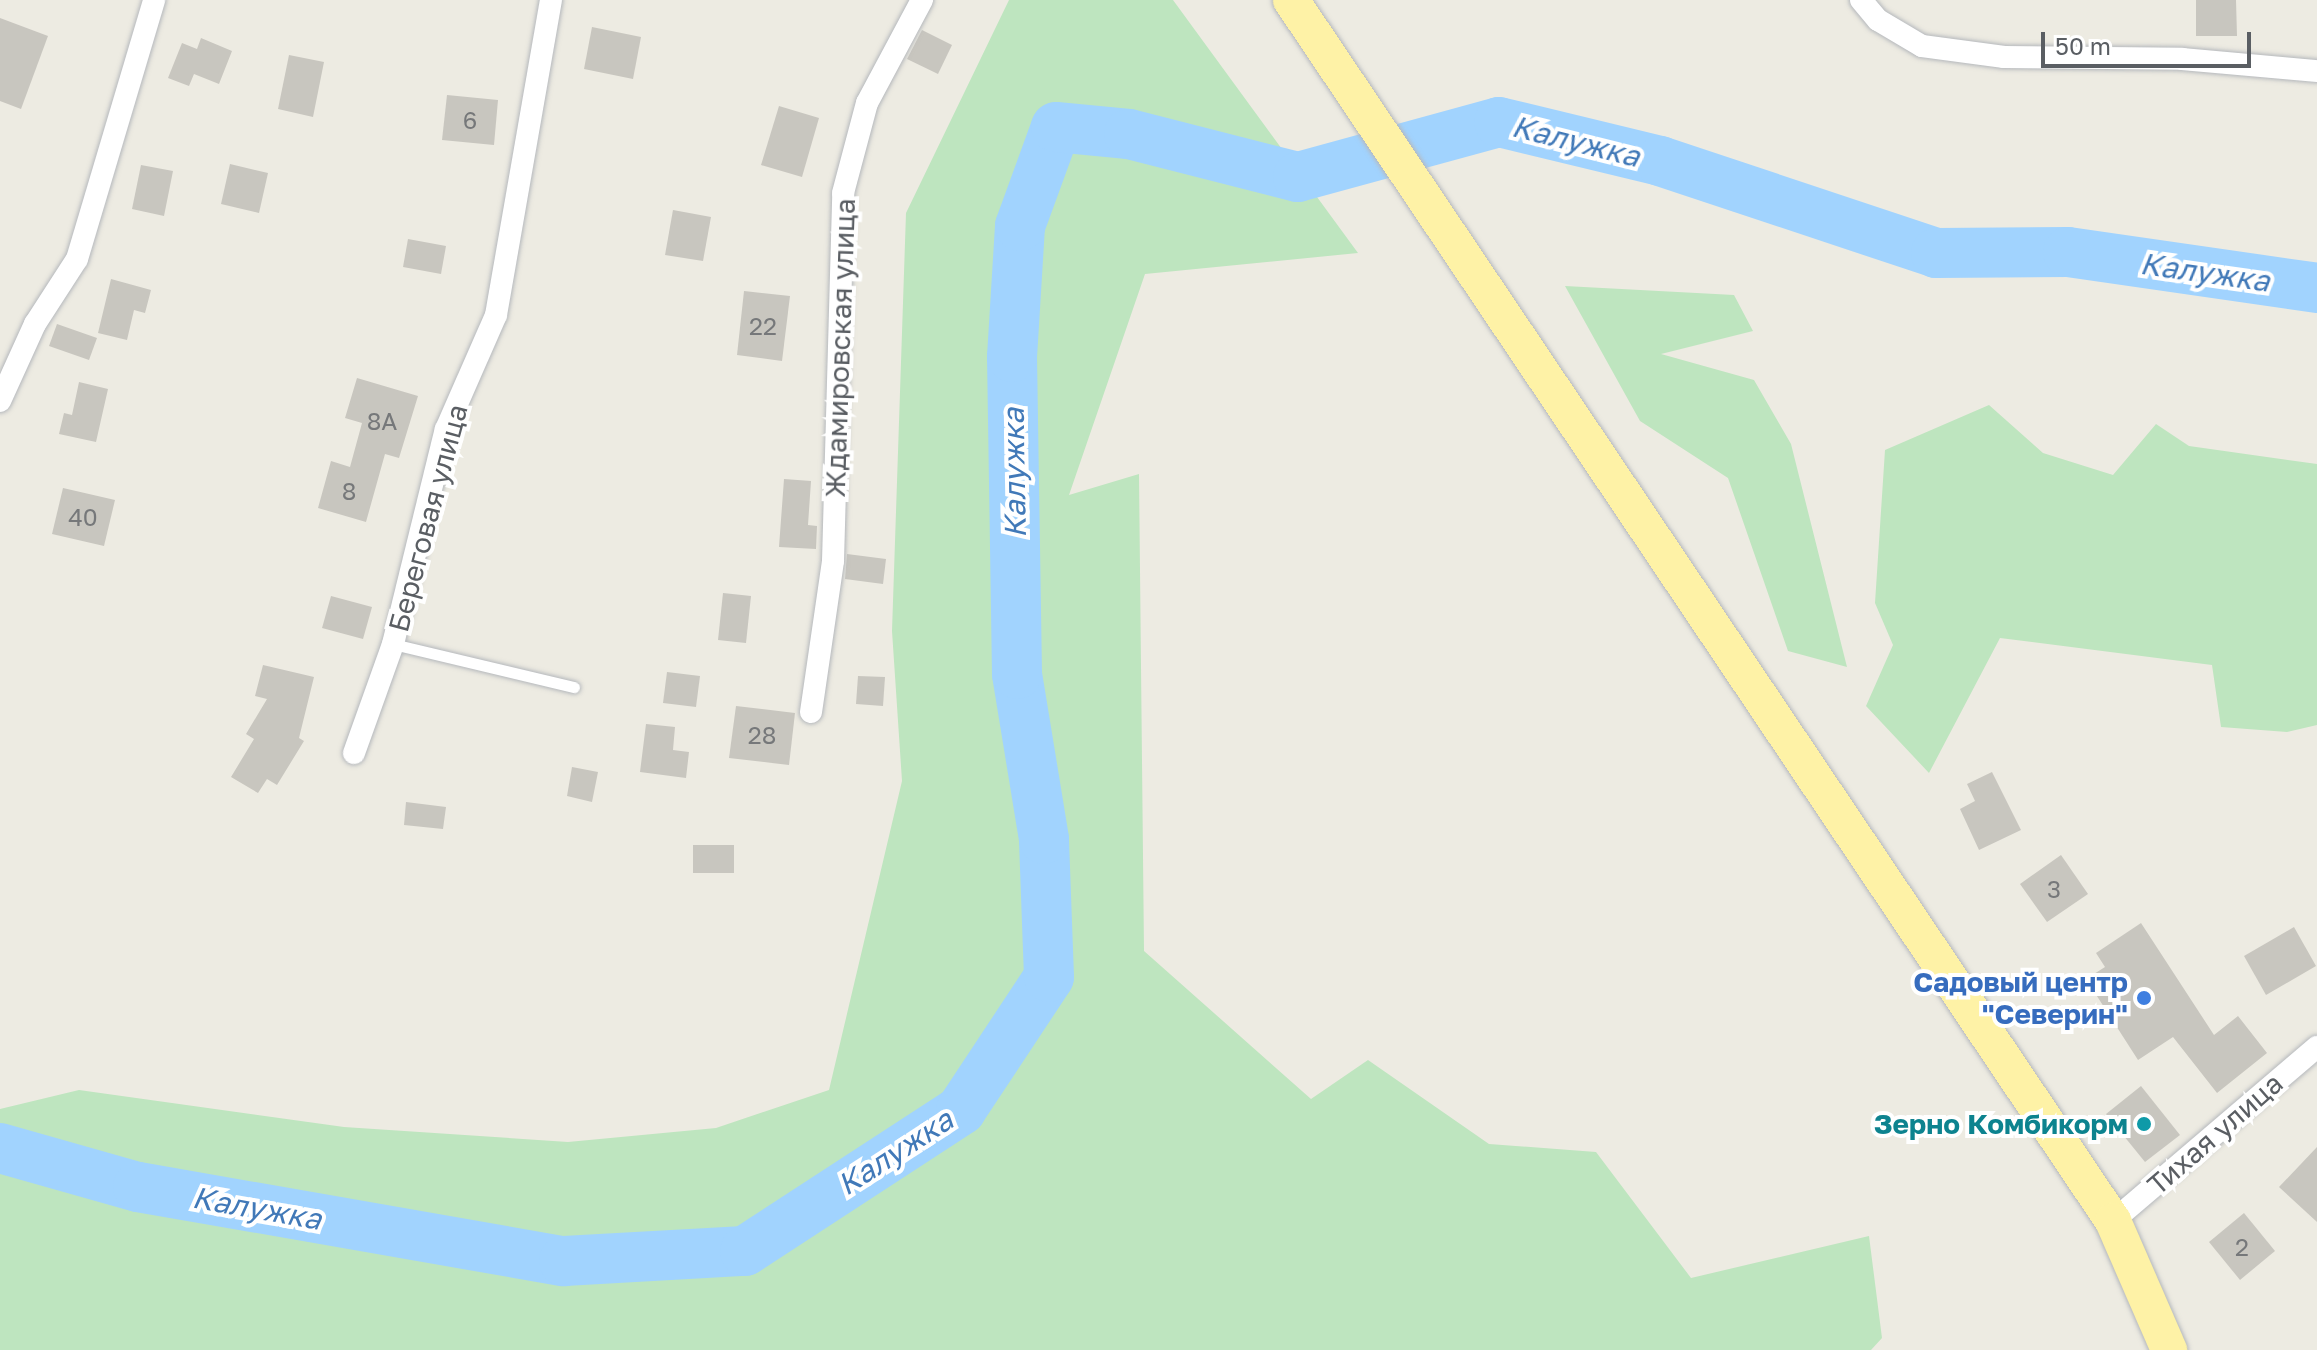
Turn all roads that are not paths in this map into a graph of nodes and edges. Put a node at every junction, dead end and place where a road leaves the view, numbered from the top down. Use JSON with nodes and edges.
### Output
{"nodes":[{"id":1,"x":152,"y":0,"type":"edge"},
{"id":2,"x":551,"y":0,"type":"edge"},
{"id":3,"x":922,"y":0,"type":"edge"},
{"id":4,"x":1291,"y":0,"type":"edge"},
{"id":5,"x":1861,"y":0,"type":"edge"},
{"id":6,"x":2317,"y":71,"type":"edge"},
{"id":7,"x":0,"y":401,"type":"edge"},
{"id":8,"x":393,"y":644,"type":"junction"},
{"id":9,"x":574,"y":687,"type":"dead end"},
{"id":10,"x":811,"y":712,"type":"dead end"},
{"id":11,"x":354,"y":753,"type":"dead end"},
{"id":12,"x":2317,"y":1047,"type":"edge"},
{"id":13,"x":2113,"y":1221,"type":"junction"},
{"id":14,"x":2169,"y":1350,"type":"edge"}],
"edges":[{"from":1,"to":7,"type":"street"},
{"from":2,"to":8,"type":"street","name":"Береговая улица"},
{"from":3,"to":10,"type":"street","name":"Ждамировская улица"},
{"from":4,"to":13,"type":"main road"},
{"from":5,"to":6,"type":"street"},
{"from":8,"to":9,"type":"lane"},
{"from":8,"to":11,"type":"street","name":"Береговая улица"},
{"from":12,"to":13,"type":"street","name":"Тихая улица"},
{"from":13,"to":14,"type":"main road"}]}
